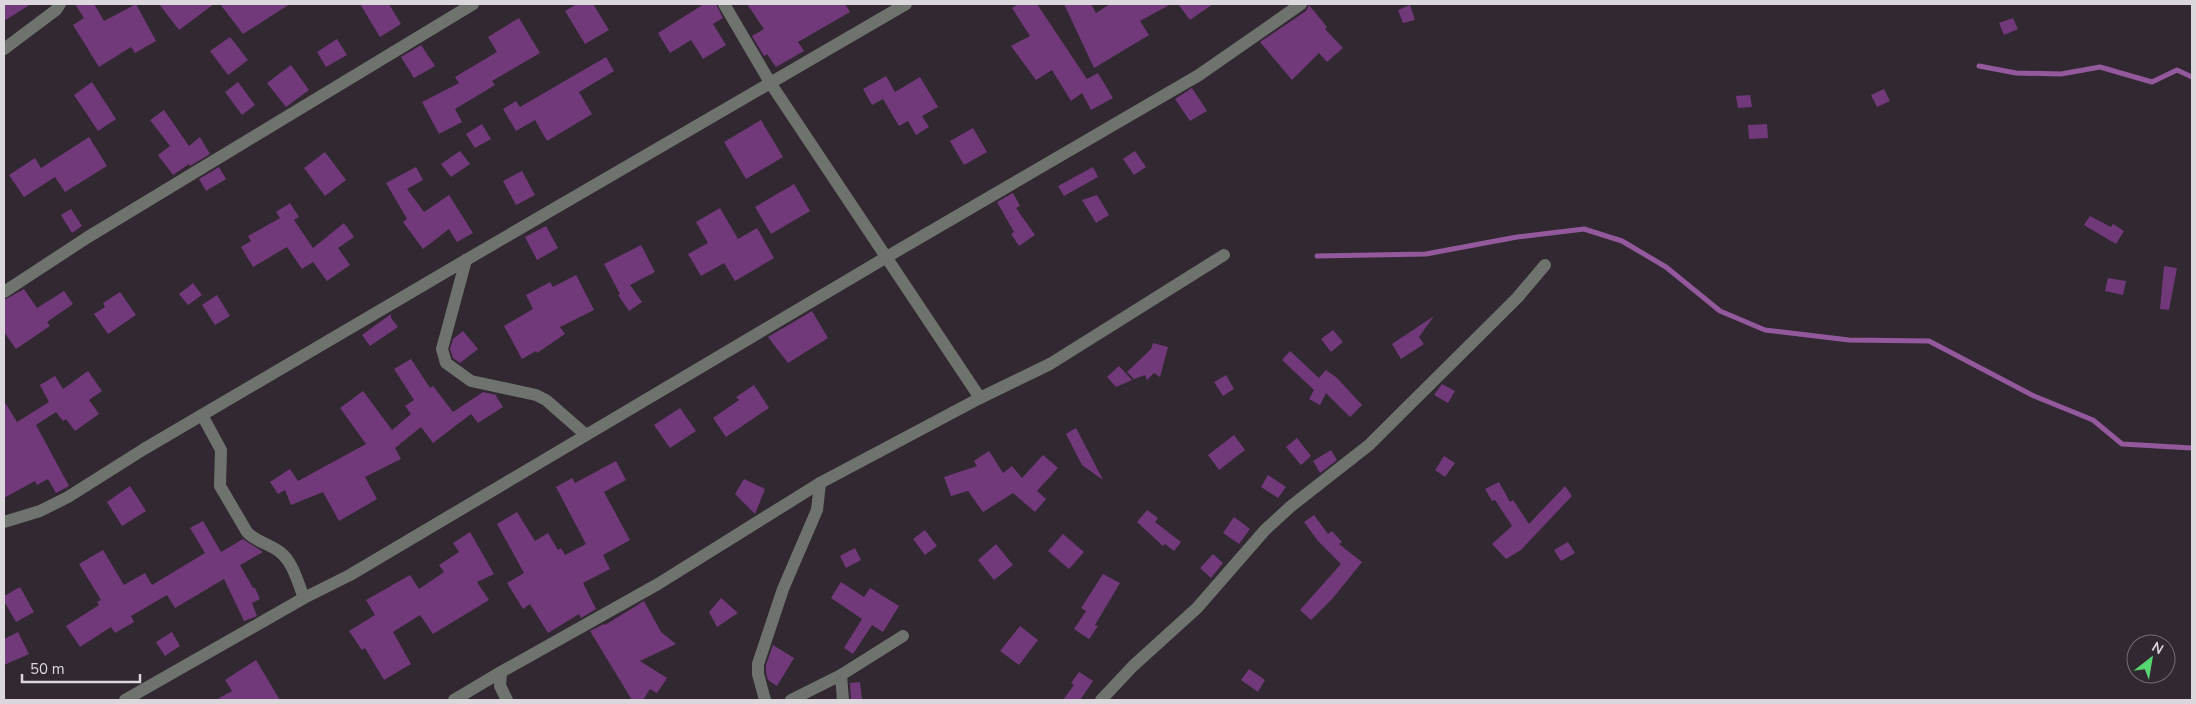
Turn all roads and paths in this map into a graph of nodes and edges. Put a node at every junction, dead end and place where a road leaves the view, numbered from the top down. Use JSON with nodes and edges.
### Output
{"nodes":[{"id":1,"x":60,"y":4,"type":"edge"},
{"id":2,"x":473,"y":4,"type":"edge"},
{"id":3,"x":724,"y":4,"type":"edge"},
{"id":4,"x":1301,"y":4,"type":"edge"},
{"id":5,"x":902,"y":5,"type":"edge"},
{"id":6,"x":4,"y":49,"type":"edge"},
{"id":7,"x":771,"y":84,"type":"junction"},
{"id":8,"x":1224,"y":255,"type":"dead end"},
{"id":9,"x":885,"y":258,"type":"junction"},
{"id":10,"x":466,"y":260,"type":"junction"},
{"id":11,"x":1545,"y":265,"type":"dead end"},
{"id":12,"x":4,"y":292,"type":"edge"},
{"id":13,"x":980,"y":398,"type":"junction"},
{"id":14,"x":202,"y":415,"type":"junction"},
{"id":15,"x":586,"y":435,"type":"junction"},
{"id":16,"x":820,"y":483,"type":"junction"},
{"id":17,"x":4,"y":522,"type":"edge"},
{"id":18,"x":304,"y":598,"type":"junction"},
{"id":19,"x":903,"y":636,"type":"dead end"},
{"id":20,"x":501,"y":672,"type":"junction"},
{"id":21,"x":841,"y":676,"type":"junction"},
{"id":22,"x":125,"y":700,"type":"edge"},
{"id":23,"x":454,"y":700,"type":"edge"},
{"id":24,"x":507,"y":700,"type":"edge"},
{"id":25,"x":764,"y":700,"type":"edge"},
{"id":26,"x":791,"y":700,"type":"edge"},
{"id":27,"x":843,"y":700,"type":"edge"},
{"id":28,"x":1101,"y":700,"type":"edge"}],
"edges":[{"from":1,"to":6,"type":"street"},
{"from":2,"to":12,"type":"street"},
{"from":3,"to":7,"type":"street"},
{"from":4,"to":9,"type":"street"},
{"from":5,"to":7,"type":"street"},
{"from":7,"to":9,"type":"street"},
{"from":7,"to":10,"type":"street"},
{"from":8,"to":13,"type":"street"},
{"from":9,"to":13,"type":"street"},
{"from":9,"to":15,"type":"street"},
{"from":10,"to":14,"type":"street"},
{"from":10,"to":15,"type":"street"},
{"from":11,"to":28,"type":"street"},
{"from":13,"to":16,"type":"street"},
{"from":14,"to":17,"type":"street"},
{"from":14,"to":18,"type":"street"},
{"from":15,"to":18,"type":"street"},
{"from":16,"to":20,"type":"street"},
{"from":16,"to":25,"type":"street"},
{"from":18,"to":22,"type":"street"},
{"from":19,"to":21,"type":"street"},
{"from":20,"to":23,"type":"street"},
{"from":20,"to":24,"type":"street"},
{"from":21,"to":26,"type":"street"},
{"from":21,"to":27,"type":"street"}]}
